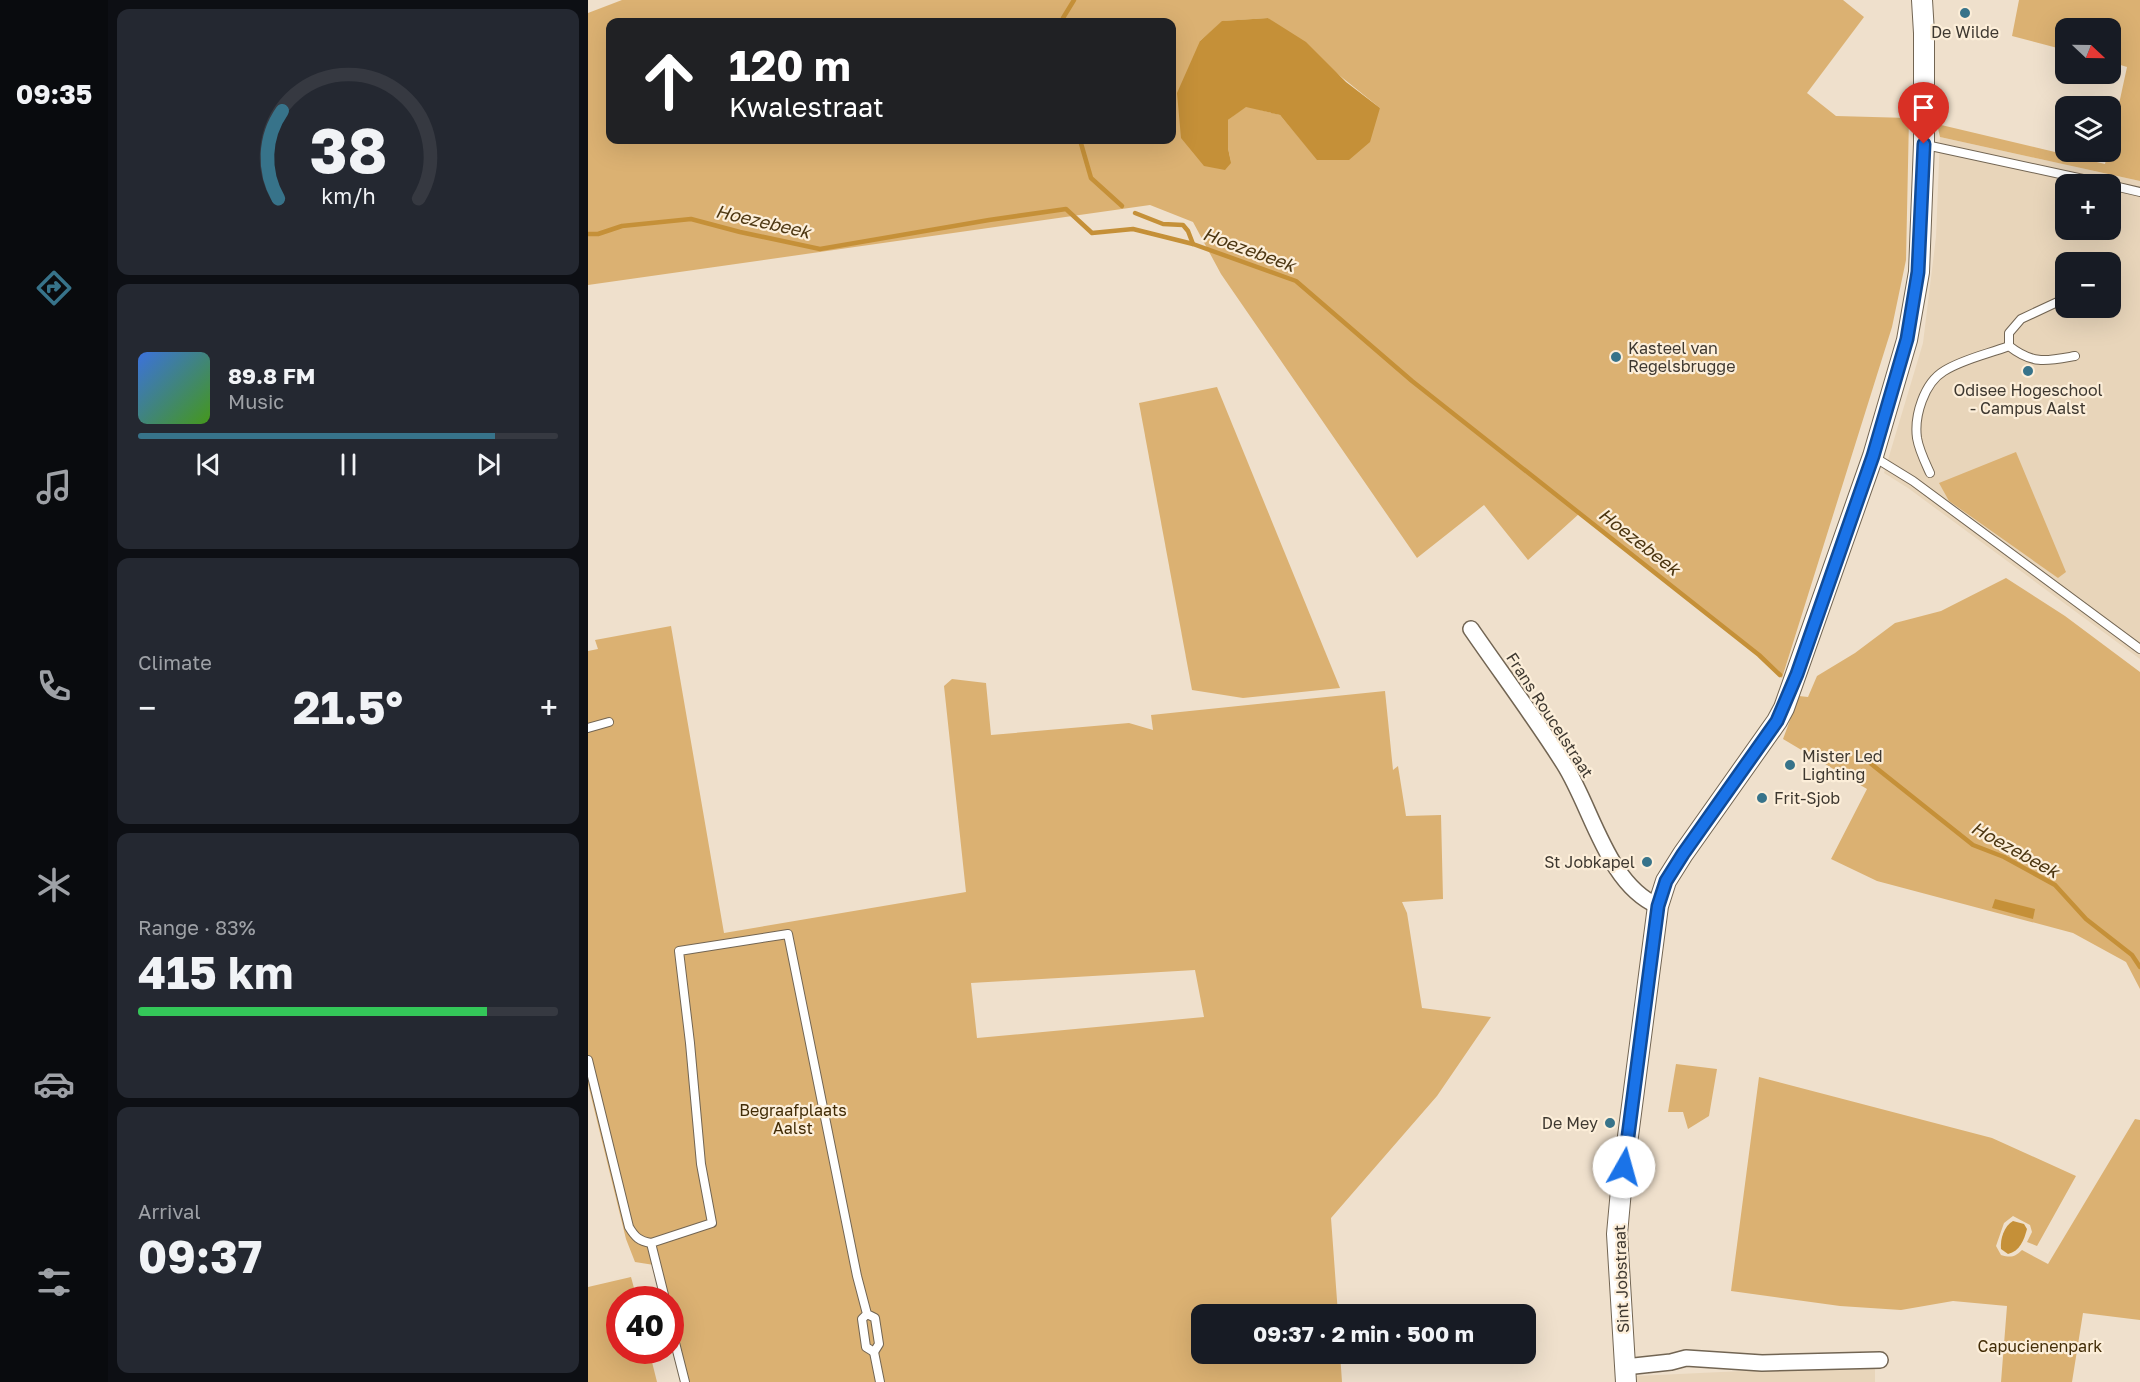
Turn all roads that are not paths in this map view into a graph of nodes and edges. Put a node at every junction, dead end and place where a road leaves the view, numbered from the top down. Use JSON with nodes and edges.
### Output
{"nodes":[{"id":1,"x":1922,"y":0,"type":"edge"},
{"id":2,"x":1924,"y":144,"type":"junction"},
{"id":3,"x":2059,"y":174,"type":"edge"},
{"id":4,"x":2121,"y":188,"type":"edge"},
{"id":5,"x":2140,"y":192,"type":"edge"},
{"id":6,"x":2055,"y":303,"type":"edge"},
{"id":7,"x":2009,"y":345,"type":"junction"},
{"id":8,"x":2074,"y":356,"type":"dead end"},
{"id":9,"x":1873,"y":456,"type":"junction"},
{"id":10,"x":1930,"y":473,"type":"dead end"},
{"id":11,"x":1471,"y":629,"type":"dead end"},
{"id":12,"x":2140,"y":649,"type":"edge"},
{"id":13,"x":609,"y":722,"type":"dead end"},
{"id":14,"x":588,"y":728,"type":"edge"},
{"id":15,"x":1658,"y":906,"type":"junction"},
{"id":16,"x":588,"y":1060,"type":"edge"},
{"id":17,"x":651,"y":1242,"type":"junction"},
{"id":18,"x":662,"y":1286,"type":"edge"},
{"id":19,"x":867,"y":1314,"type":"junction"},
{"id":20,"x":874,"y":1352,"type":"junction"},
{"id":21,"x":1880,"y":1360,"type":"dead end"},
{"id":22,"x":680,"y":1364,"type":"edge"},
{"id":23,"x":1625,"y":1374,"type":"edge"},
{"id":24,"x":685,"y":1382,"type":"edge"},
{"id":25,"x":880,"y":1382,"type":"edge"}],
"edges":[{"from":1,"to":2,"type":"street","name":"Sint Jobstraat"},
{"from":2,"to":3,"type":"lane"},
{"from":2,"to":9,"type":"street","name":"Sint Jobstraat"},
{"from":4,"to":5,"type":"lane"},
{"from":6,"to":7,"type":"lane"},
{"from":7,"to":8,"type":"lane"},
{"from":7,"to":10,"type":"lane"},
{"from":9,"to":12,"type":"lane"},
{"from":9,"to":15,"type":"street","name":"Sint Jobstraat"},
{"from":11,"to":15,"type":"street","name":"Frans Roucelstraat"},
{"from":13,"to":14,"type":"lane"},
{"from":15,"to":23,"type":"street","name":"Sint Jobstraat"},
{"from":16,"to":17,"type":"lane"},
{"from":17,"to":18,"type":"lane"},
{"from":17,"to":19,"type":"lane"},
{"from":19,"to":20,"type":"lane"},
{"from":19,"to":20,"type":"lane"},
{"from":20,"to":25,"type":"lane"},
{"from":21,"to":23,"type":"street","name":"Sint Jobstraat"},
{"from":22,"to":24,"type":"lane"}]}
